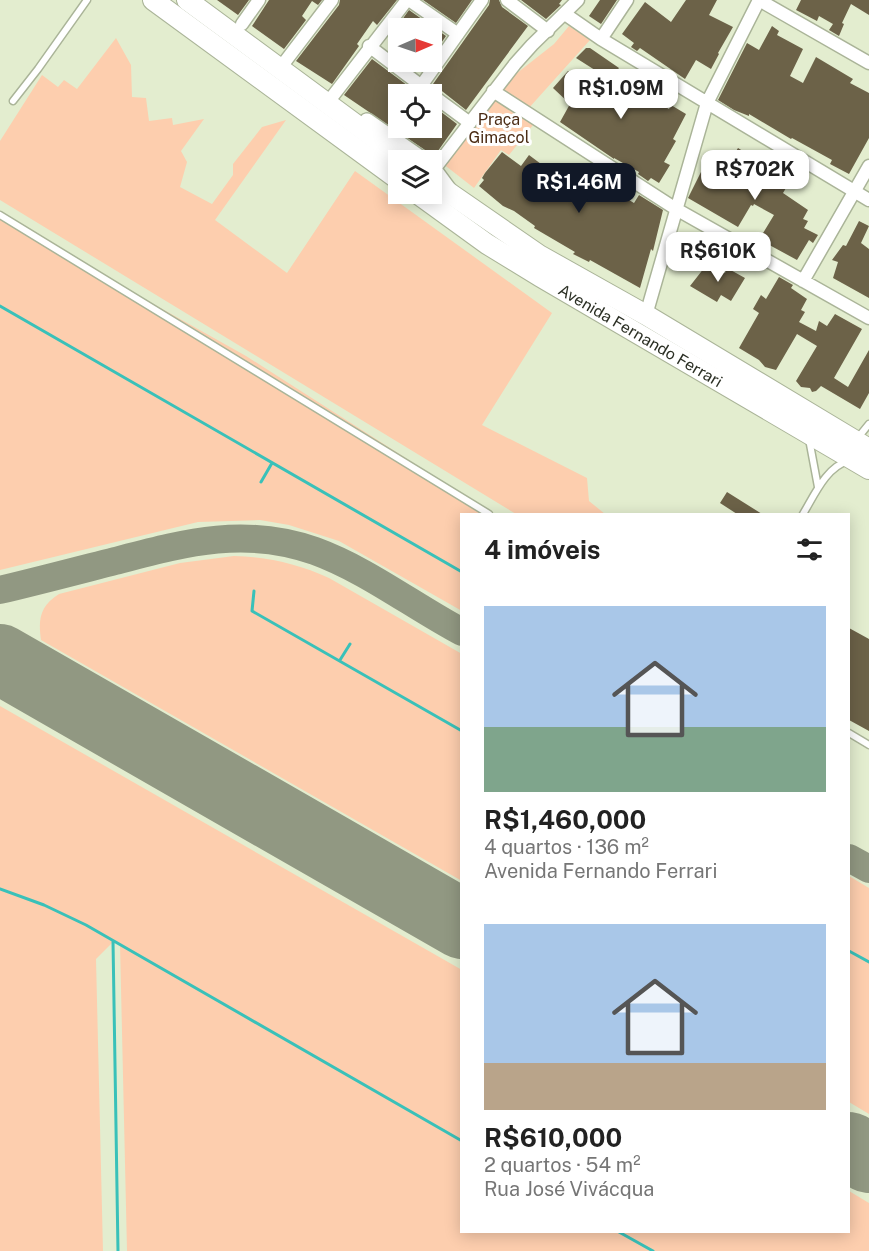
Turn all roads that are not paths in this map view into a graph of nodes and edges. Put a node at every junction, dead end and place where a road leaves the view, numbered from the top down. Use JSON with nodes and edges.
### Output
{"nodes":[{"id":1,"x":87,"y":0,"type":"edge"},
{"id":2,"x":153,"y":0,"type":"edge"},
{"id":3,"x":186,"y":0,"type":"edge"},
{"id":4,"x":259,"y":0,"type":"edge"},
{"id":5,"x":332,"y":0,"type":"edge"},
{"id":6,"x":408,"y":0,"type":"edge"},
{"id":7,"x":482,"y":0,"type":"edge"},
{"id":8,"x":507,"y":0,"type":"edge"},
{"id":9,"x":578,"y":0,"type":"edge"},
{"id":10,"x":627,"y":0,"type":"edge"},
{"id":11,"x":759,"y":0,"type":"edge"},
{"id":12,"x":565,"y":14,"type":"junction"},
{"id":13,"x":242,"y":24,"type":"dead end"},
{"id":14,"x":548,"y":31,"type":"junction"},
{"id":15,"x":458,"y":34,"type":"junction"},
{"id":16,"x":601,"y":39,"type":"junction"},
{"id":17,"x":247,"y":46,"type":"junction"},
{"id":18,"x":369,"y":46,"type":"junction"},
{"id":19,"x":284,"y":63,"type":"junction"},
{"id":20,"x":869,"y":63,"type":"edge"},
{"id":21,"x":417,"y":84,"type":"edge"},
{"id":22,"x":423,"y":84,"type":"edge"},
{"id":23,"x":493,"y":92,"type":"junction"},
{"id":24,"x":332,"y":97,"type":"junction"},
{"id":25,"x":13,"y":101,"type":"dead end"},
{"id":26,"x":442,"y":102,"type":"edge"},
{"id":27,"x":707,"y":103,"type":"junction"},
{"id":28,"x":470,"y":123,"type":"junction"},
{"id":29,"x":390,"y":150,"type":"edge"},
{"id":30,"x":404,"y":150,"type":"edge"},
{"id":31,"x":442,"y":157,"type":"edge"},
{"id":32,"x":869,"y":166,"type":"edge"},
{"id":33,"x":388,"y":172,"type":"edge"},
{"id":34,"x":442,"y":183,"type":"edge"},
{"id":35,"x":854,"y":192,"type":"junction"},
{"id":36,"x":869,"y":200,"type":"edge"},
{"id":37,"x":432,"y":204,"type":"edge"},
{"id":38,"x":676,"y":209,"type":"junction"},
{"id":39,"x":0,"y":215,"type":"edge"},
{"id":40,"x":803,"y":281,"type":"junction"},
{"id":41,"x":646,"y":315,"type":"junction"},
{"id":42,"x":869,"y":318,"type":"edge"},
{"id":43,"x":657,"y":345,"type":"junction"},
{"id":44,"x":869,"y":424,"type":"edge"},
{"id":45,"x":808,"y":432,"type":"junction"},
{"id":46,"x":863,"y":456,"type":"edge"},
{"id":47,"x":818,"y":488,"type":"junction"},
{"id":48,"x":487,"y":513,"type":"edge"},
{"id":49,"x":804,"y":513,"type":"edge"},
{"id":50,"x":850,"y":734,"type":"edge"},
{"id":51,"x":869,"y":745,"type":"edge"}],
"edges":[{"from":1,"to":25,"type":"lane"},
{"from":2,"to":33,"type":"main road"},
{"from":3,"to":17,"type":"main road","name":"Avenida Fernando Ferrari"},
{"from":4,"to":13,"type":"street"},
{"from":5,"to":19,"type":"street"},
{"from":6,"to":15,"type":"street"},
{"from":6,"to":18,"type":"street"},
{"from":7,"to":15,"type":"street"},
{"from":8,"to":14,"type":"street"},
{"from":9,"to":12,"type":"street"},
{"from":10,"to":16,"type":"street"},
{"from":11,"to":20,"type":"street"},
{"from":11,"to":27,"type":"street"},
{"from":12,"to":14,"type":"street"},
{"from":12,"to":16,"type":"street"},
{"from":14,"to":23,"type":"street"},
{"from":15,"to":22,"type":"street"},
{"from":16,"to":27,"type":"street"},
{"from":17,"to":19,"type":"street","name":"Avenida Fernando Ferrari"},
{"from":17,"to":29,"type":"main road","name":"Avenida Fernando Ferrari"},
{"from":18,"to":21,"type":"street"},
{"from":18,"to":24,"type":"street"},
{"from":19,"to":24,"type":"street","name":"Avenida Fernando Ferrari"},
{"from":23,"to":28,"type":"street"},
{"from":23,"to":38,"type":"street"},
{"from":24,"to":30,"type":"street","name":"Avenida Fernando Ferrari"},
{"from":26,"to":28,"type":"street"},
{"from":27,"to":35,"type":"street"},
{"from":27,"to":38,"type":"street"},
{"from":28,"to":31,"type":"street"},
{"from":32,"to":35,"type":"street"},
{"from":34,"to":41,"type":"main road","name":"Avenida Fernando Ferrari"},
{"from":35,"to":36,"type":"street"},
{"from":35,"to":40,"type":"street"},
{"from":37,"to":43,"type":"main road","name":"Avenida Fernando Ferrari"},
{"from":38,"to":40,"type":"street"},
{"from":38,"to":41,"type":"street"},
{"from":39,"to":48,"type":"lane"},
{"from":40,"to":42,"type":"street"},
{"from":41,"to":43,"type":"main road"},
{"from":41,"to":46,"type":"main road","name":"Avenida Fernando Ferrari"},
{"from":43,"to":45,"type":"main road","name":"Avenida Fernando Ferrari"},
{"from":44,"to":46,"type":"lane"},
{"from":45,"to":46,"type":"main road","name":"Avenida Fernando Ferrari"},
{"from":45,"to":47,"type":"lane"},
{"from":46,"to":47,"type":"lane"},
{"from":47,"to":49,"type":"lane"},
{"from":50,"to":51,"type":"lane"}]}
